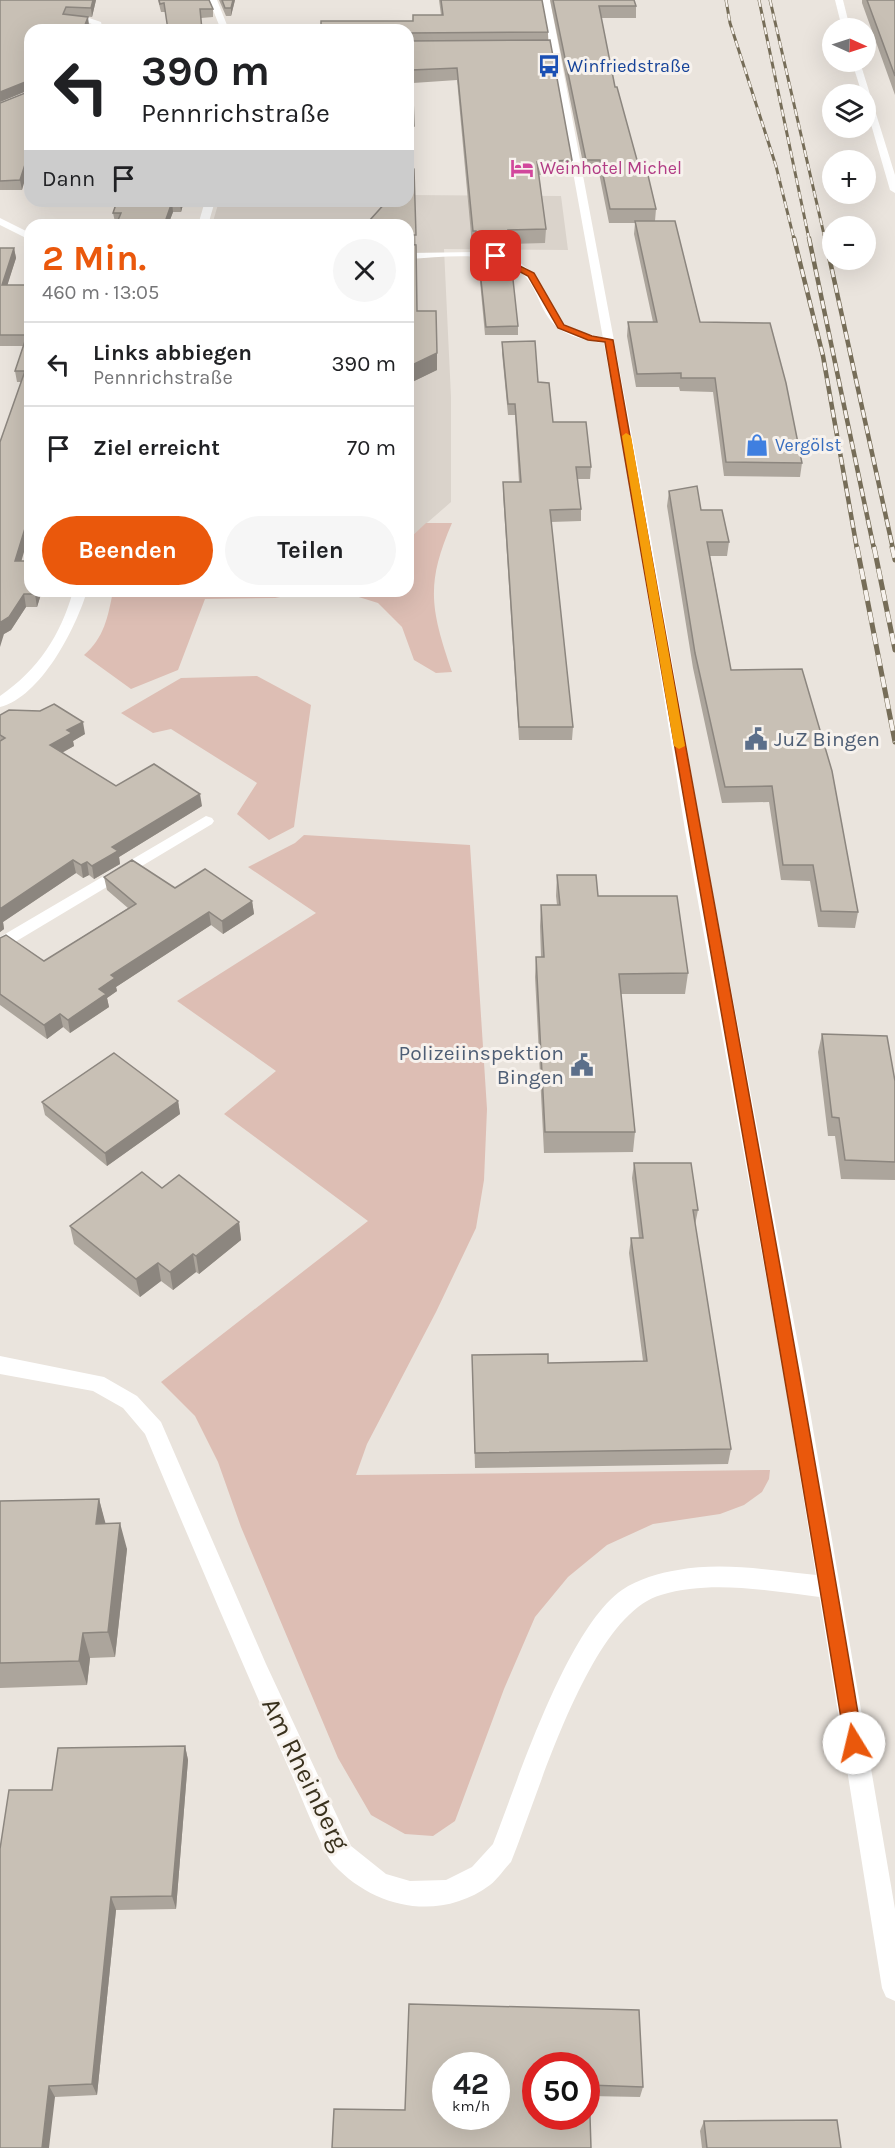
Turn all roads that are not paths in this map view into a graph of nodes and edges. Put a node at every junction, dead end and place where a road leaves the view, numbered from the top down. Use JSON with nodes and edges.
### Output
{"nodes":[{"id":1,"x":213,"y":0,"type":"edge"},
{"id":2,"x":546,"y":0,"type":"edge"},
{"id":3,"x":839,"y":0,"type":"edge"},
{"id":4,"x":844,"y":18,"type":"edge"},
{"id":5,"x":69,"y":19,"type":"edge"},
{"id":6,"x":98,"y":24,"type":"edge"},
{"id":7,"x":223,"y":24,"type":"edge"},
{"id":8,"x":859,"y":72,"type":"edge"},
{"id":9,"x":895,"y":190,"type":"edge"},
{"id":10,"x":0,"y":221,"type":"edge"},
{"id":11,"x":24,"y":234,"type":"edge"},
{"id":12,"x":414,"y":256,"type":"edge"},
{"id":13,"x":609,"y":340,"type":"junction"},
{"id":14,"x":79,"y":597,"type":"edge"},
{"id":15,"x":0,"y":703,"type":"edge"},
{"id":16,"x":206,"y":821,"type":"dead end"},
{"id":17,"x":0,"y":945,"type":"edge"},
{"id":18,"x":1,"y":1367,"type":"edge"},
{"id":19,"x":828,"y":1587,"type":"junction"},
{"id":20,"x":895,"y":1988,"type":"edge"}],
"edges":[{"from":1,"to":7,"type":"main road"},
{"from":2,"to":13,"type":"main road"},
{"from":3,"to":4,"type":"main road"},
{"from":5,"to":6,"type":"main road"},
{"from":8,"to":9,"type":"main road"},
{"from":10,"to":11,"type":"main road"},
{"from":12,"to":13,"type":"main road"},
{"from":13,"to":19,"type":"main road"},
{"from":14,"to":15,"type":"main road"},
{"from":16,"to":17,"type":"main road"},
{"from":18,"to":19,"type":"main road","name":"Am Rheinberg"},
{"from":19,"to":20,"type":"main road"}]}
